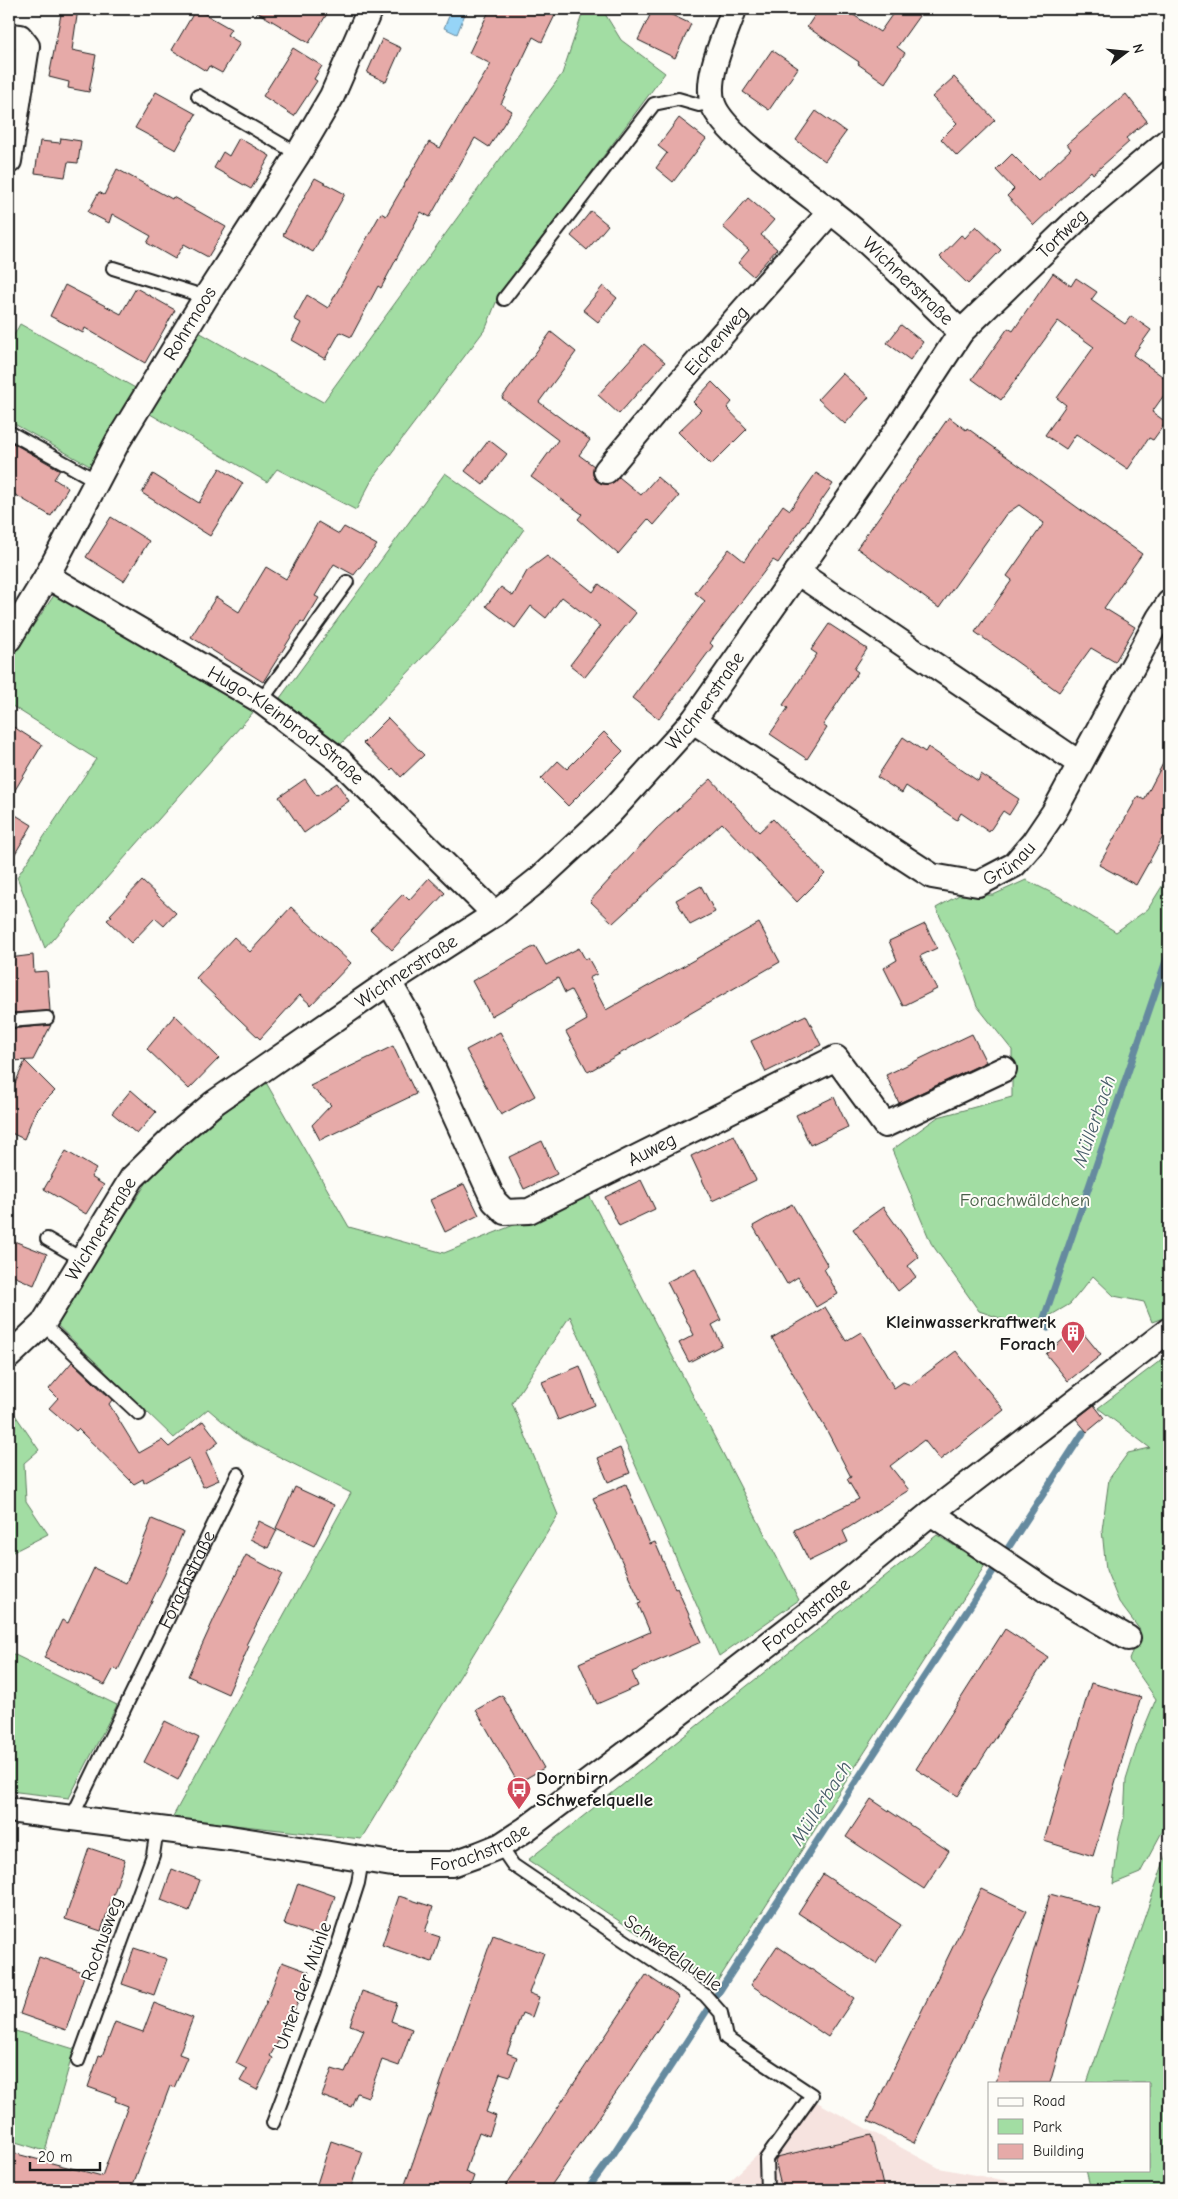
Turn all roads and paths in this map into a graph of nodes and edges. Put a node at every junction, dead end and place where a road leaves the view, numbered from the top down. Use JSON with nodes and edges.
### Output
{"nodes":[{"id":1,"x":370,"y":9,"type":"edge"},
{"id":2,"x":734,"y":9,"type":"edge"},
{"id":3,"x":9,"y":36,"type":"edge"},
{"id":4,"x":198,"y":96,"type":"dead end"},
{"id":5,"x":712,"y":102,"type":"junction"},
{"id":6,"x":1169,"y":140,"type":"edge"},
{"id":7,"x":298,"y":154,"type":"junction"},
{"id":8,"x":9,"y":161,"type":"edge"},
{"id":9,"x":830,"y":211,"type":"junction"},
{"id":10,"x":113,"y":268,"type":"dead end"},
{"id":11,"x":206,"y":296,"type":"junction"},
{"id":12,"x":504,"y":299,"type":"dead end"},
{"id":13,"x":961,"y":332,"type":"junction"},
{"id":14,"x":9,"y":432,"type":"edge"},
{"id":15,"x":606,"y":471,"type":"dead end"},
{"id":16,"x":97,"y":481,"type":"junction"},
{"id":17,"x":797,"y":572,"type":"junction"},
{"id":18,"x":47,"y":576,"type":"junction"},
{"id":19,"x":347,"y":582,"type":"dead end"},
{"id":20,"x":1169,"y":603,"type":"edge"},
{"id":21,"x":9,"y":638,"type":"edge"},
{"id":22,"x":261,"y":701,"type":"junction"},
{"id":23,"x":694,"y":721,"type":"junction"},
{"id":24,"x":1079,"y":763,"type":"junction"},
{"id":25,"x":495,"y":914,"type":"junction"},
{"id":26,"x":389,"y":982,"type":"junction"},
{"id":27,"x":46,"y":1018,"type":"dead end"},
{"id":28,"x":9,"y":1021,"type":"edge"},
{"id":29,"x":1004,"y":1069,"type":"dead end"},
{"id":30,"x":47,"y":1238,"type":"dead end"},
{"id":31,"x":83,"y":1260,"type":"junction"},
{"id":32,"x":43,"y":1324,"type":"junction"},
{"id":33,"x":1169,"y":1330,"type":"edge"},
{"id":34,"x":9,"y":1356,"type":"edge"},
{"id":35,"x":139,"y":1414,"type":"dead end"},
{"id":36,"x":238,"y":1474,"type":"dead end"},
{"id":37,"x":931,"y":1513,"type":"junction"},
{"id":38,"x":1128,"y":1638,"type":"dead end"},
{"id":39,"x":9,"y":1810,"type":"edge"},
{"id":40,"x":71,"y":1819,"type":"junction"},
{"id":41,"x":157,"y":1829,"type":"junction"},
{"id":42,"x":500,"y":1846,"type":"junction"},
{"id":43,"x":362,"y":1860,"type":"junction"},
{"id":44,"x":78,"y":2060,"type":"dead end"},
{"id":45,"x":273,"y":2123,"type":"dead end"},
{"id":46,"x":767,"y":2190,"type":"edge"}],
"edges":[{"from":1,"to":7,"type":"street","name":"Rohrmoos"},
{"from":2,"to":5,"type":"street","name":"Wichnerstraße"},
{"from":3,"to":8,"type":"street"},
{"from":4,"to":7,"type":"lane"},
{"from":5,"to":9,"type":"street","name":"Wichnerstraße"},
{"from":5,"to":12,"type":"lane"},
{"from":6,"to":13,"type":"street","name":"Torfweg"},
{"from":7,"to":11,"type":"street","name":"Rohrmoos"},
{"from":9,"to":13,"type":"street","name":"Wichnerstraße"},
{"from":9,"to":15,"type":"street","name":"Eichenweg"},
{"from":10,"to":11,"type":"lane"},
{"from":11,"to":16,"type":"street","name":"Rohrmoos"},
{"from":13,"to":17,"type":"street","name":"Wichnerstraße"},
{"from":14,"to":16,"type":"lane"},
{"from":16,"to":18,"type":"street","name":"Rohrmoos"},
{"from":17,"to":23,"type":"street","name":"Wichnerstraße"},
{"from":17,"to":24,"type":"street"},
{"from":18,"to":21,"type":"street","name":"Rohrmoos"},
{"from":18,"to":22,"type":"street","name":"Hugo-Kleinbrod-Straße"},
{"from":19,"to":22,"type":"lane"},
{"from":20,"to":24,"type":"street","name":"Grünau"},
{"from":22,"to":25,"type":"street","name":"Hugo-Kleinbrod-Straße"},
{"from":23,"to":24,"type":"street","name":"Grünau"},
{"from":23,"to":25,"type":"street","name":"Wichnerstraße"},
{"from":25,"to":26,"type":"street","name":"Wichnerstraße"},
{"from":26,"to":29,"type":"street","name":"Auweg"},
{"from":26,"to":31,"type":"street","name":"Wichnerstraße"},
{"from":27,"to":28,"type":"lane"},
{"from":30,"to":31,"type":"lane"},
{"from":31,"to":32,"type":"street","name":"Wichnerstraße"},
{"from":32,"to":34,"type":"street","name":"Wichnerstraße"},
{"from":32,"to":35,"type":"lane"},
{"from":33,"to":37,"type":"street","name":"Forachstraße"},
{"from":36,"to":40,"type":"lane","name":"Forachstraße"},
{"from":37,"to":38,"type":"street"},
{"from":37,"to":42,"type":"street","name":"Forachstraße"},
{"from":39,"to":40,"type":"street","name":"Forachstraße"},
{"from":40,"to":41,"type":"street","name":"Forachstraße"},
{"from":41,"to":43,"type":"street","name":"Forachstraße"},
{"from":41,"to":44,"type":"lane","name":"Rochusweg"},
{"from":42,"to":43,"type":"street","name":"Forachstraße"},
{"from":42,"to":46,"type":"lane","name":"Schwefelquelle"},
{"from":43,"to":45,"type":"lane","name":"Unter der Mühle"}]}
